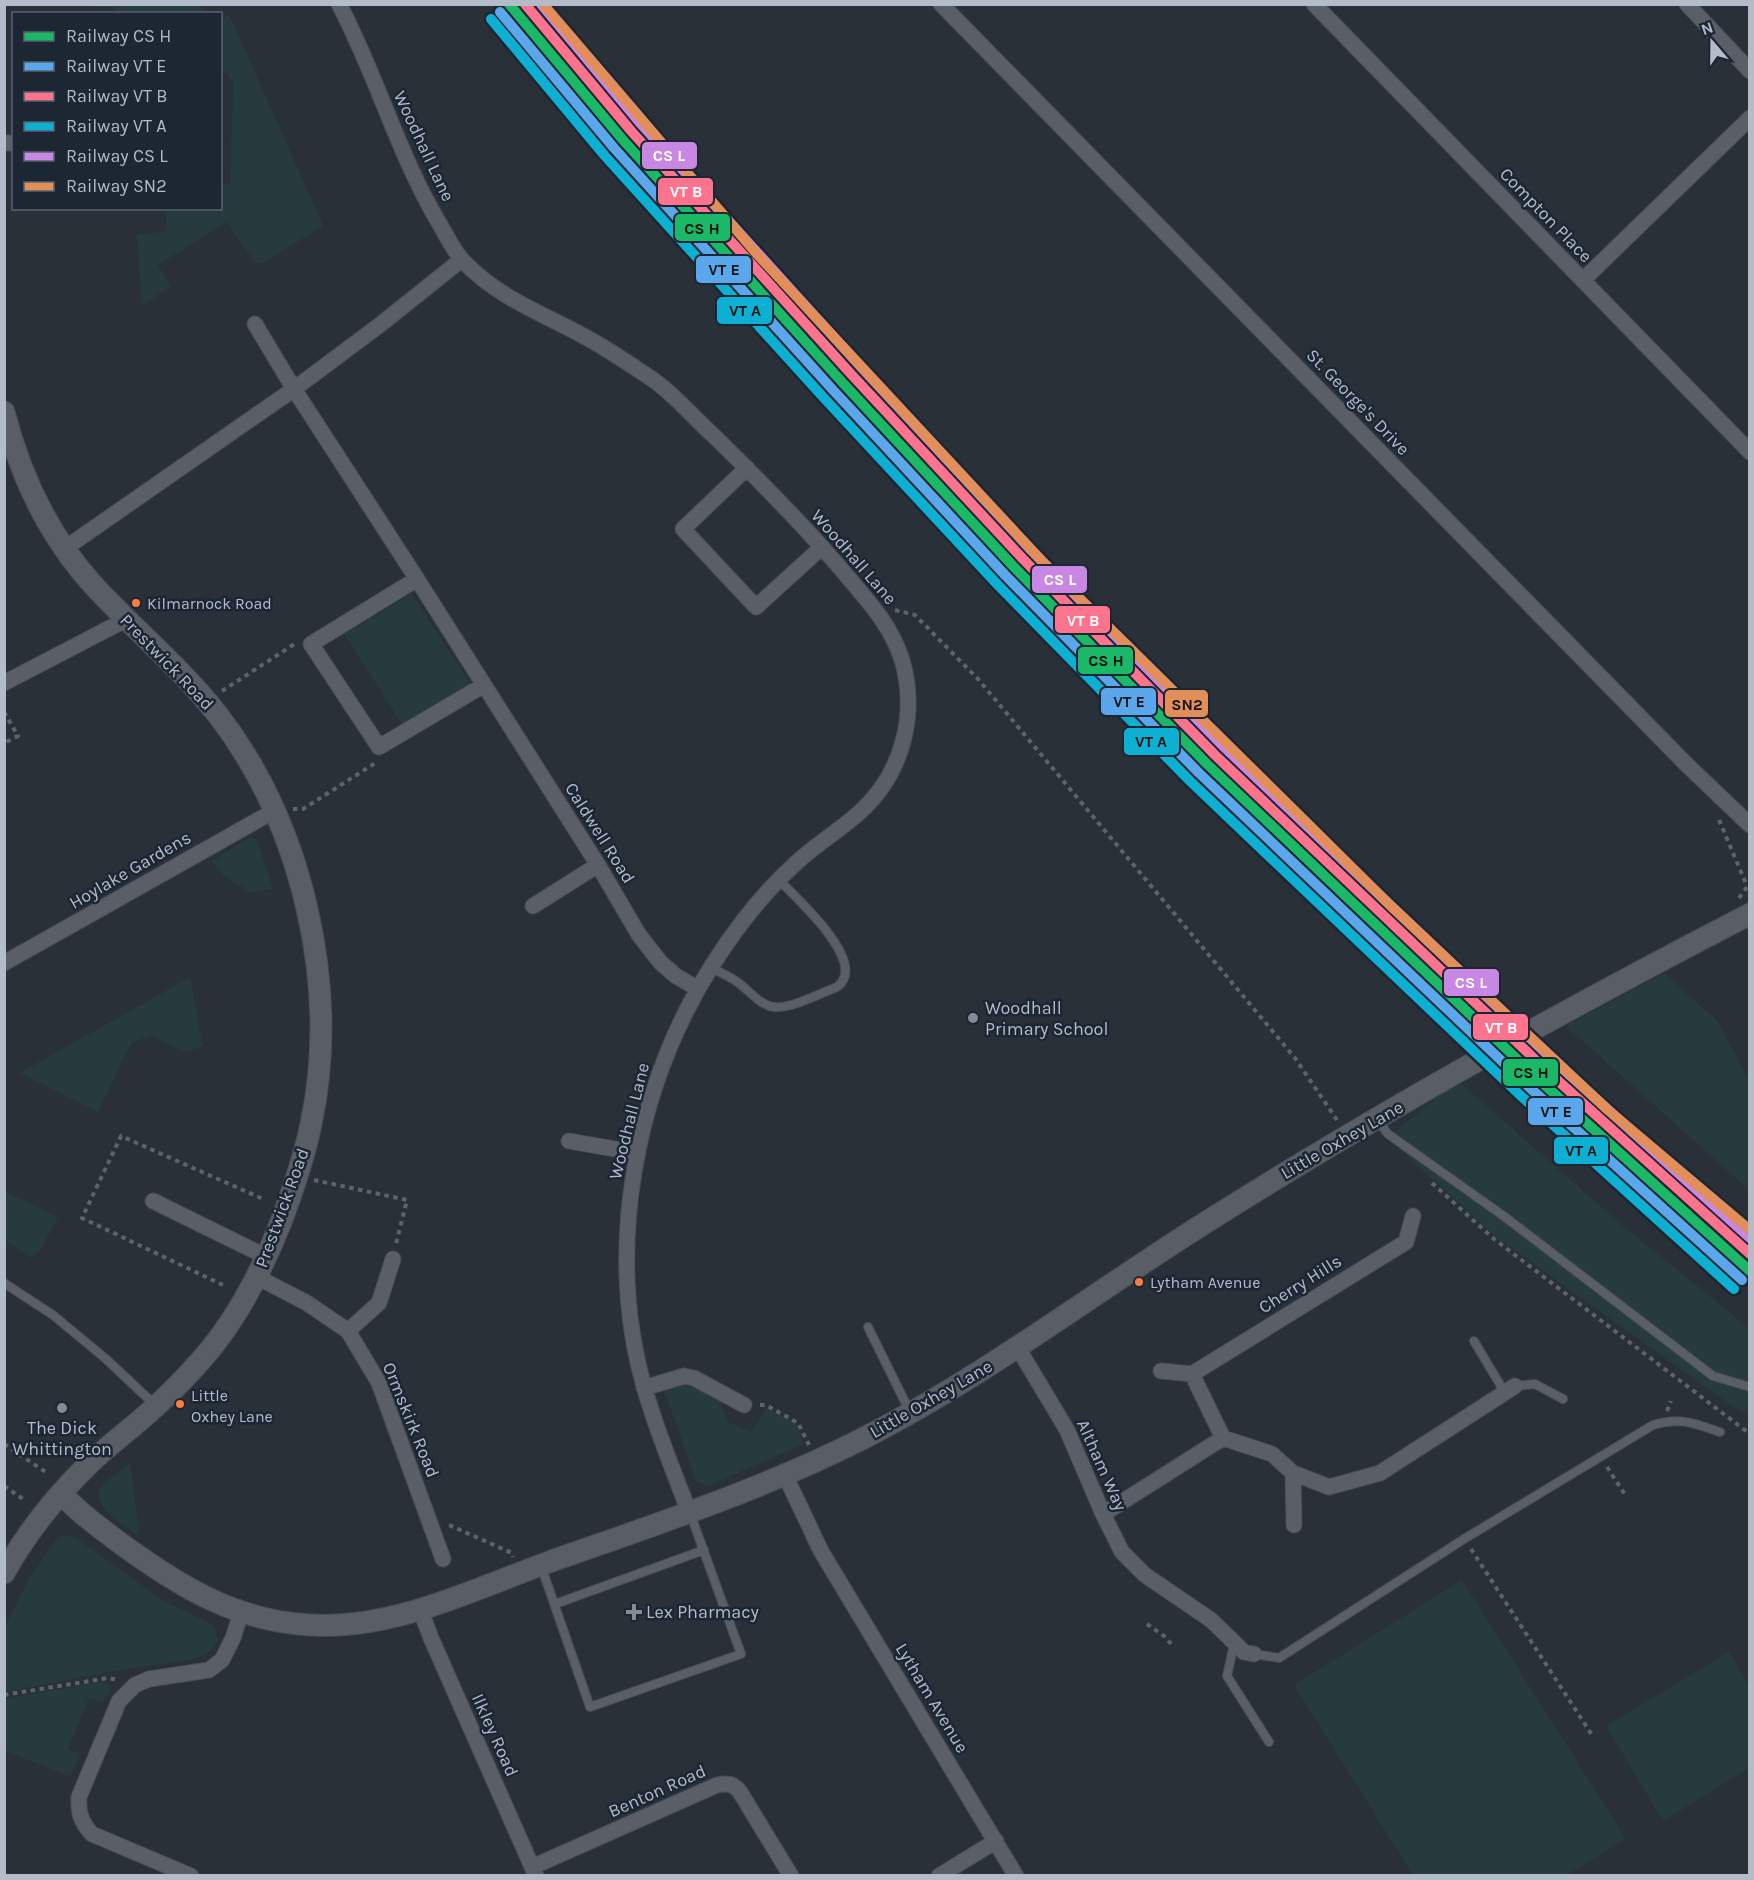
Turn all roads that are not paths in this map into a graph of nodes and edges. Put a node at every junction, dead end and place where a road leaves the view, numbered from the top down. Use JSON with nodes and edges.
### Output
{"nodes":[{"id":1,"x":339,"y":4,"type":"edge"},
{"id":2,"x":941,"y":4,"type":"edge"},
{"id":3,"x":1314,"y":4,"type":"edge"},
{"id":4,"x":1687,"y":4,"type":"edge"},
{"id":5,"x":1749,"y":71,"type":"edge"},
{"id":6,"x":1749,"y":118,"type":"edge"},
{"id":7,"x":461,"y":260,"type":"junction"},
{"id":8,"x":1582,"y":280,"type":"junction"},
{"id":9,"x":255,"y":324,"type":"dead end"},
{"id":10,"x":294,"y":389,"type":"junction"},
{"id":11,"x":5,"y":416,"type":"edge"},
{"id":12,"x":1749,"y":452,"type":"edge"},
{"id":13,"x":747,"y":468,"type":"junction"},
{"id":14,"x":822,"y":547,"type":"junction"},
{"id":15,"x":64,"y":549,"type":"junction"},
{"id":16,"x":417,"y":579,"type":"junction"},
{"id":17,"x":127,"y":619,"type":"junction"},
{"id":18,"x":4,"y":683,"type":"edge"},
{"id":19,"x":484,"y":685,"type":"junction"},
{"id":20,"x":274,"y":810,"type":"junction"},
{"id":21,"x":1749,"y":825,"type":"edge"},
{"id":22,"x":598,"y":865,"type":"junction"},
{"id":23,"x":779,"y":880,"type":"junction"},
{"id":24,"x":533,"y":906,"type":"dead end"},
{"id":25,"x":1749,"y":914,"type":"edge"},
{"id":26,"x":4,"y":963,"type":"edge"},
{"id":27,"x":711,"y":967,"type":"junction"},
{"id":28,"x":698,"y":989,"type":"junction"},
{"id":29,"x":1376,"y":1119,"type":"junction"},
{"id":30,"x":569,"y":1141,"type":"dead end"},
{"id":31,"x":638,"y":1153,"type":"junction"},
{"id":32,"x":153,"y":1201,"type":"dead end"},
{"id":33,"x":1413,"y":1216,"type":"dead end"},
{"id":34,"x":267,"y":1257,"type":"junction"},
{"id":35,"x":393,"y":1259,"type":"road end"},
{"id":36,"x":257,"y":1277,"type":"junction"},
{"id":37,"x":4,"y":1283,"type":"edge"},
{"id":38,"x":868,"y":1327,"type":"dead end"},
{"id":39,"x":348,"y":1332,"type":"junction"},
{"id":40,"x":1474,"y":1341,"type":"dead end"},
{"id":41,"x":1018,"y":1348,"type":"junction"},
{"id":42,"x":1161,"y":1371,"type":"dead end"},
{"id":43,"x":1192,"y":1374,"type":"junction"},
{"id":44,"x":1749,"y":1387,"type":"edge"},
{"id":45,"x":644,"y":1388,"type":"junction"},
{"id":46,"x":1510,"y":1390,"type":"junction"},
{"id":47,"x":1563,"y":1399,"type":"dead end"},
{"id":48,"x":156,"y":1406,"type":"junction"},
{"id":49,"x":744,"y":1406,"type":"road end"},
{"id":50,"x":910,"y":1413,"type":"junction"},
{"id":51,"x":1720,"y":1432,"type":"dead end"},
{"id":52,"x":1222,"y":1438,"type":"junction"},
{"id":53,"x":1293,"y":1473,"type":"junction"},
{"id":54,"x":784,"y":1475,"type":"junction"},
{"id":55,"x":62,"y":1494,"type":"junction"},
{"id":56,"x":689,"y":1512,"type":"junction"},
{"id":57,"x":1103,"y":1514,"type":"junction"},
{"id":58,"x":1294,"y":1525,"type":"dead end"},
{"id":59,"x":704,"y":1550,"type":"junction"},
{"id":60,"x":443,"y":1559,"type":"dead end"},
{"id":61,"x":540,"y":1565,"type":"junction"},
{"id":62,"x":4,"y":1573,"type":"edge"},
{"id":63,"x":555,"y":1604,"type":"junction"},
{"id":64,"x":420,"y":1609,"type":"junction"},
{"id":65,"x":241,"y":1613,"type":"junction"},
{"id":66,"x":1234,"y":1644,"type":"junction"},
{"id":67,"x":1254,"y":1654,"type":"joint"},
{"id":68,"x":1269,"y":1742,"type":"dead end"},
{"id":69,"x":996,"y":1841,"type":"junction"},
{"id":70,"x":534,"y":1871,"type":"edge"},
{"id":71,"x":191,"y":1875,"type":"edge"},
{"id":72,"x":791,"y":1875,"type":"edge"},
{"id":73,"x":939,"y":1875,"type":"edge"},
{"id":74,"x":1016,"y":1875,"type":"edge"}],
"edges":[{"from":1,"to":7,"type":"street","name":"Woodhall Lane"},
{"from":2,"to":21,"type":"street","name":"St. George's Drive"},
{"from":3,"to":8,"type":"street","name":"Compton Place"},
{"from":4,"to":5,"type":"street"},
{"from":6,"to":8,"type":"street"},
{"from":7,"to":10,"type":"street"},
{"from":7,"to":13,"type":"street","name":"Woodhall Lane"},
{"from":8,"to":12,"type":"street","name":"Compton Place"},
{"from":9,"to":10,"type":"street","name":"Caldwell Road"},
{"from":10,"to":15,"type":"street"},
{"from":10,"to":16,"type":"street","name":"Caldwell Road"},
{"from":11,"to":15,"type":"main road","name":"Prestwick Road"},
{"from":13,"to":14,"type":"street","name":"Woodhall Lane"},
{"from":13,"to":14,"type":"street"},
{"from":14,"to":23,"type":"street","name":"Woodhall Lane"},
{"from":15,"to":17,"type":"main road","name":"Prestwick Road"},
{"from":16,"to":19,"type":"street","name":"Caldwell Road"},
{"from":16,"to":19,"type":"street"},
{"from":17,"to":18,"type":"street"},
{"from":17,"to":20,"type":"main road","name":"Prestwick Road"},
{"from":19,"to":22,"type":"street","name":"Caldwell Road"},
{"from":20,"to":26,"type":"street","name":"Hoylake Gardens"},
{"from":20,"to":34,"type":"main road","name":"Prestwick Road"},
{"from":22,"to":24,"type":"street"},
{"from":22,"to":28,"type":"street","name":"Caldwell Road"},
{"from":23,"to":27,"type":"street","name":"Woodhall Lane"},
{"from":23,"to":27,"type":"lane"},
{"from":25,"to":29,"type":"main road","name":"Little Oxhey Lane"},
{"from":27,"to":28,"type":"street","name":"Woodhall Lane"},
{"from":28,"to":31,"type":"street","name":"Woodhall Lane"},
{"from":29,"to":41,"type":"main road","name":"Little Oxhey Lane"},
{"from":29,"to":44,"type":"lane"},
{"from":30,"to":31,"type":"street"},
{"from":31,"to":45,"type":"street","name":"Woodhall Lane"},
{"from":32,"to":34,"type":"street"},
{"from":33,"to":43,"type":"street","name":"Cherry Hills"},
{"from":34,"to":36,"type":"main road","name":"Prestwick Road"},
{"from":35,"to":39,"type":"street"},
{"from":36,"to":39,"type":"street","name":"Ormskirk Road"},
{"from":36,"to":48,"type":"main road","name":"Prestwick Road"},
{"from":37,"to":48,"type":"lane"},
{"from":38,"to":50,"type":"lane"},
{"from":39,"to":60,"type":"street","name":"Ormskirk Road"},
{"from":40,"to":46,"type":"lane"},
{"from":41,"to":50,"type":"main road","name":"Little Oxhey Lane"},
{"from":41,"to":57,"type":"street","name":"Altham Way"},
{"from":42,"to":43,"type":"street"},
{"from":43,"to":52,"type":"street"},
{"from":45,"to":49,"type":"street"},
{"from":45,"to":56,"type":"street","name":"Woodhall Lane"},
{"from":46,"to":47,"type":"lane"},
{"from":46,"to":53,"type":"street"},
{"from":48,"to":55,"type":"main road","name":"Prestwick Road"},
{"from":50,"to":54,"type":"main road","name":"Little Oxhey Lane"},
{"from":51,"to":67,"type":"lane"},
{"from":52,"to":53,"type":"street"},
{"from":52,"to":57,"type":"street"},
{"from":53,"to":58,"type":"street"},
{"from":54,"to":56,"type":"main road","name":"Little Oxhey Lane"},
{"from":54,"to":69,"type":"street","name":"Lytham Avenue"},
{"from":55,"to":62,"type":"main road","name":"Prestwick Road"},
{"from":55,"to":65,"type":"main road","name":"Little Oxhey Lane"},
{"from":56,"to":59,"type":"lane"},
{"from":56,"to":61,"type":"main road","name":"Little Oxhey Lane"},
{"from":57,"to":66,"type":"street","name":"Altham Way"},
{"from":59,"to":63,"type":"lane"},
{"from":59,"to":63,"type":"lane"},
{"from":61,"to":63,"type":"lane"},
{"from":61,"to":64,"type":"main road","name":"Little Oxhey Lane"},
{"from":64,"to":65,"type":"main road","name":"Little Oxhey Lane"},
{"from":64,"to":70,"type":"street","name":"Ilkley Road"},
{"from":65,"to":71,"type":"street"},
{"from":66,"to":67,"type":"street","name":"Altham Way"},
{"from":66,"to":68,"type":"lane"},
{"from":69,"to":73,"type":"street"},
{"from":69,"to":74,"type":"street","name":"Lytham Avenue"},
{"from":70,"to":72,"type":"street","name":"Benton Road"}]}
